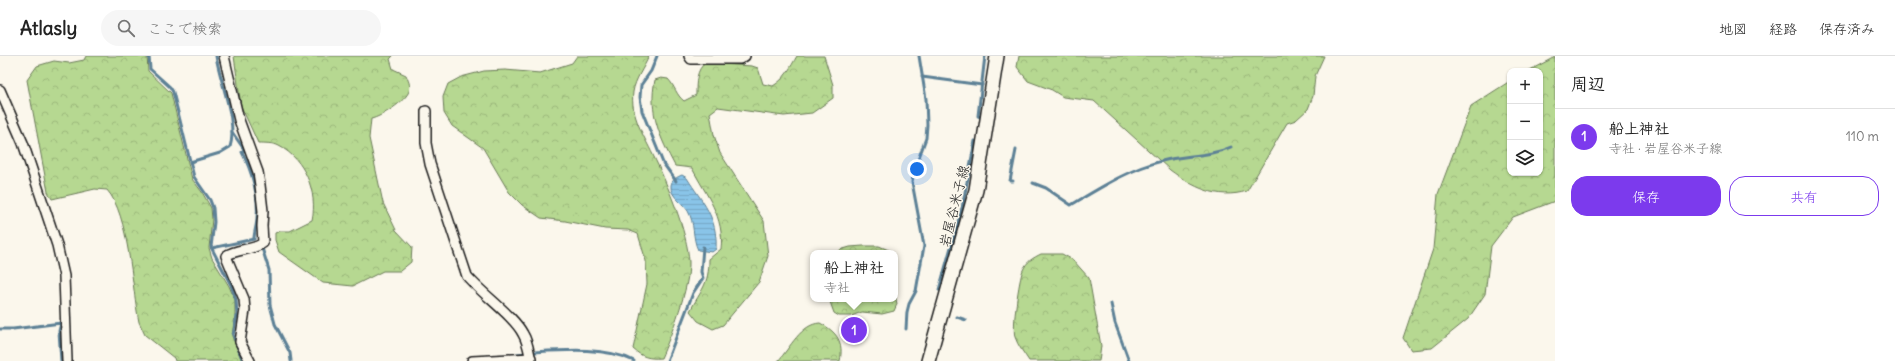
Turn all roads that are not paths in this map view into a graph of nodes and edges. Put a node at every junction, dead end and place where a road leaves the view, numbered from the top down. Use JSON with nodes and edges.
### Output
{"nodes":[{"id":1,"x":224,"y":56,"type":"edge"},
{"id":2,"x":688,"y":56,"type":"edge"},
{"id":3,"x":745,"y":56,"type":"edge"},
{"id":4,"x":997,"y":56,"type":"edge"},
{"id":5,"x":0,"y":90,"type":"edge"},
{"id":6,"x":426,"y":111,"type":"dead end"},
{"id":7,"x":531,"y":360,"type":"edge"},
{"id":8,"x":67,"y":361,"type":"edge"},
{"id":9,"x":250,"y":361,"type":"edge"},
{"id":10,"x":472,"y":361,"type":"edge"},
{"id":11,"x":928,"y":361,"type":"edge"}],
"edges":[{"from":1,"to":9,"type":"street"},
{"from":2,"to":3,"type":"street"},
{"from":4,"to":11,"type":"main road","name":"岩屋谷米子線"},
{"from":5,"to":8,"type":"street"},
{"from":6,"to":7,"type":"street"},
{"from":7,"to":10,"type":"street"}]}
